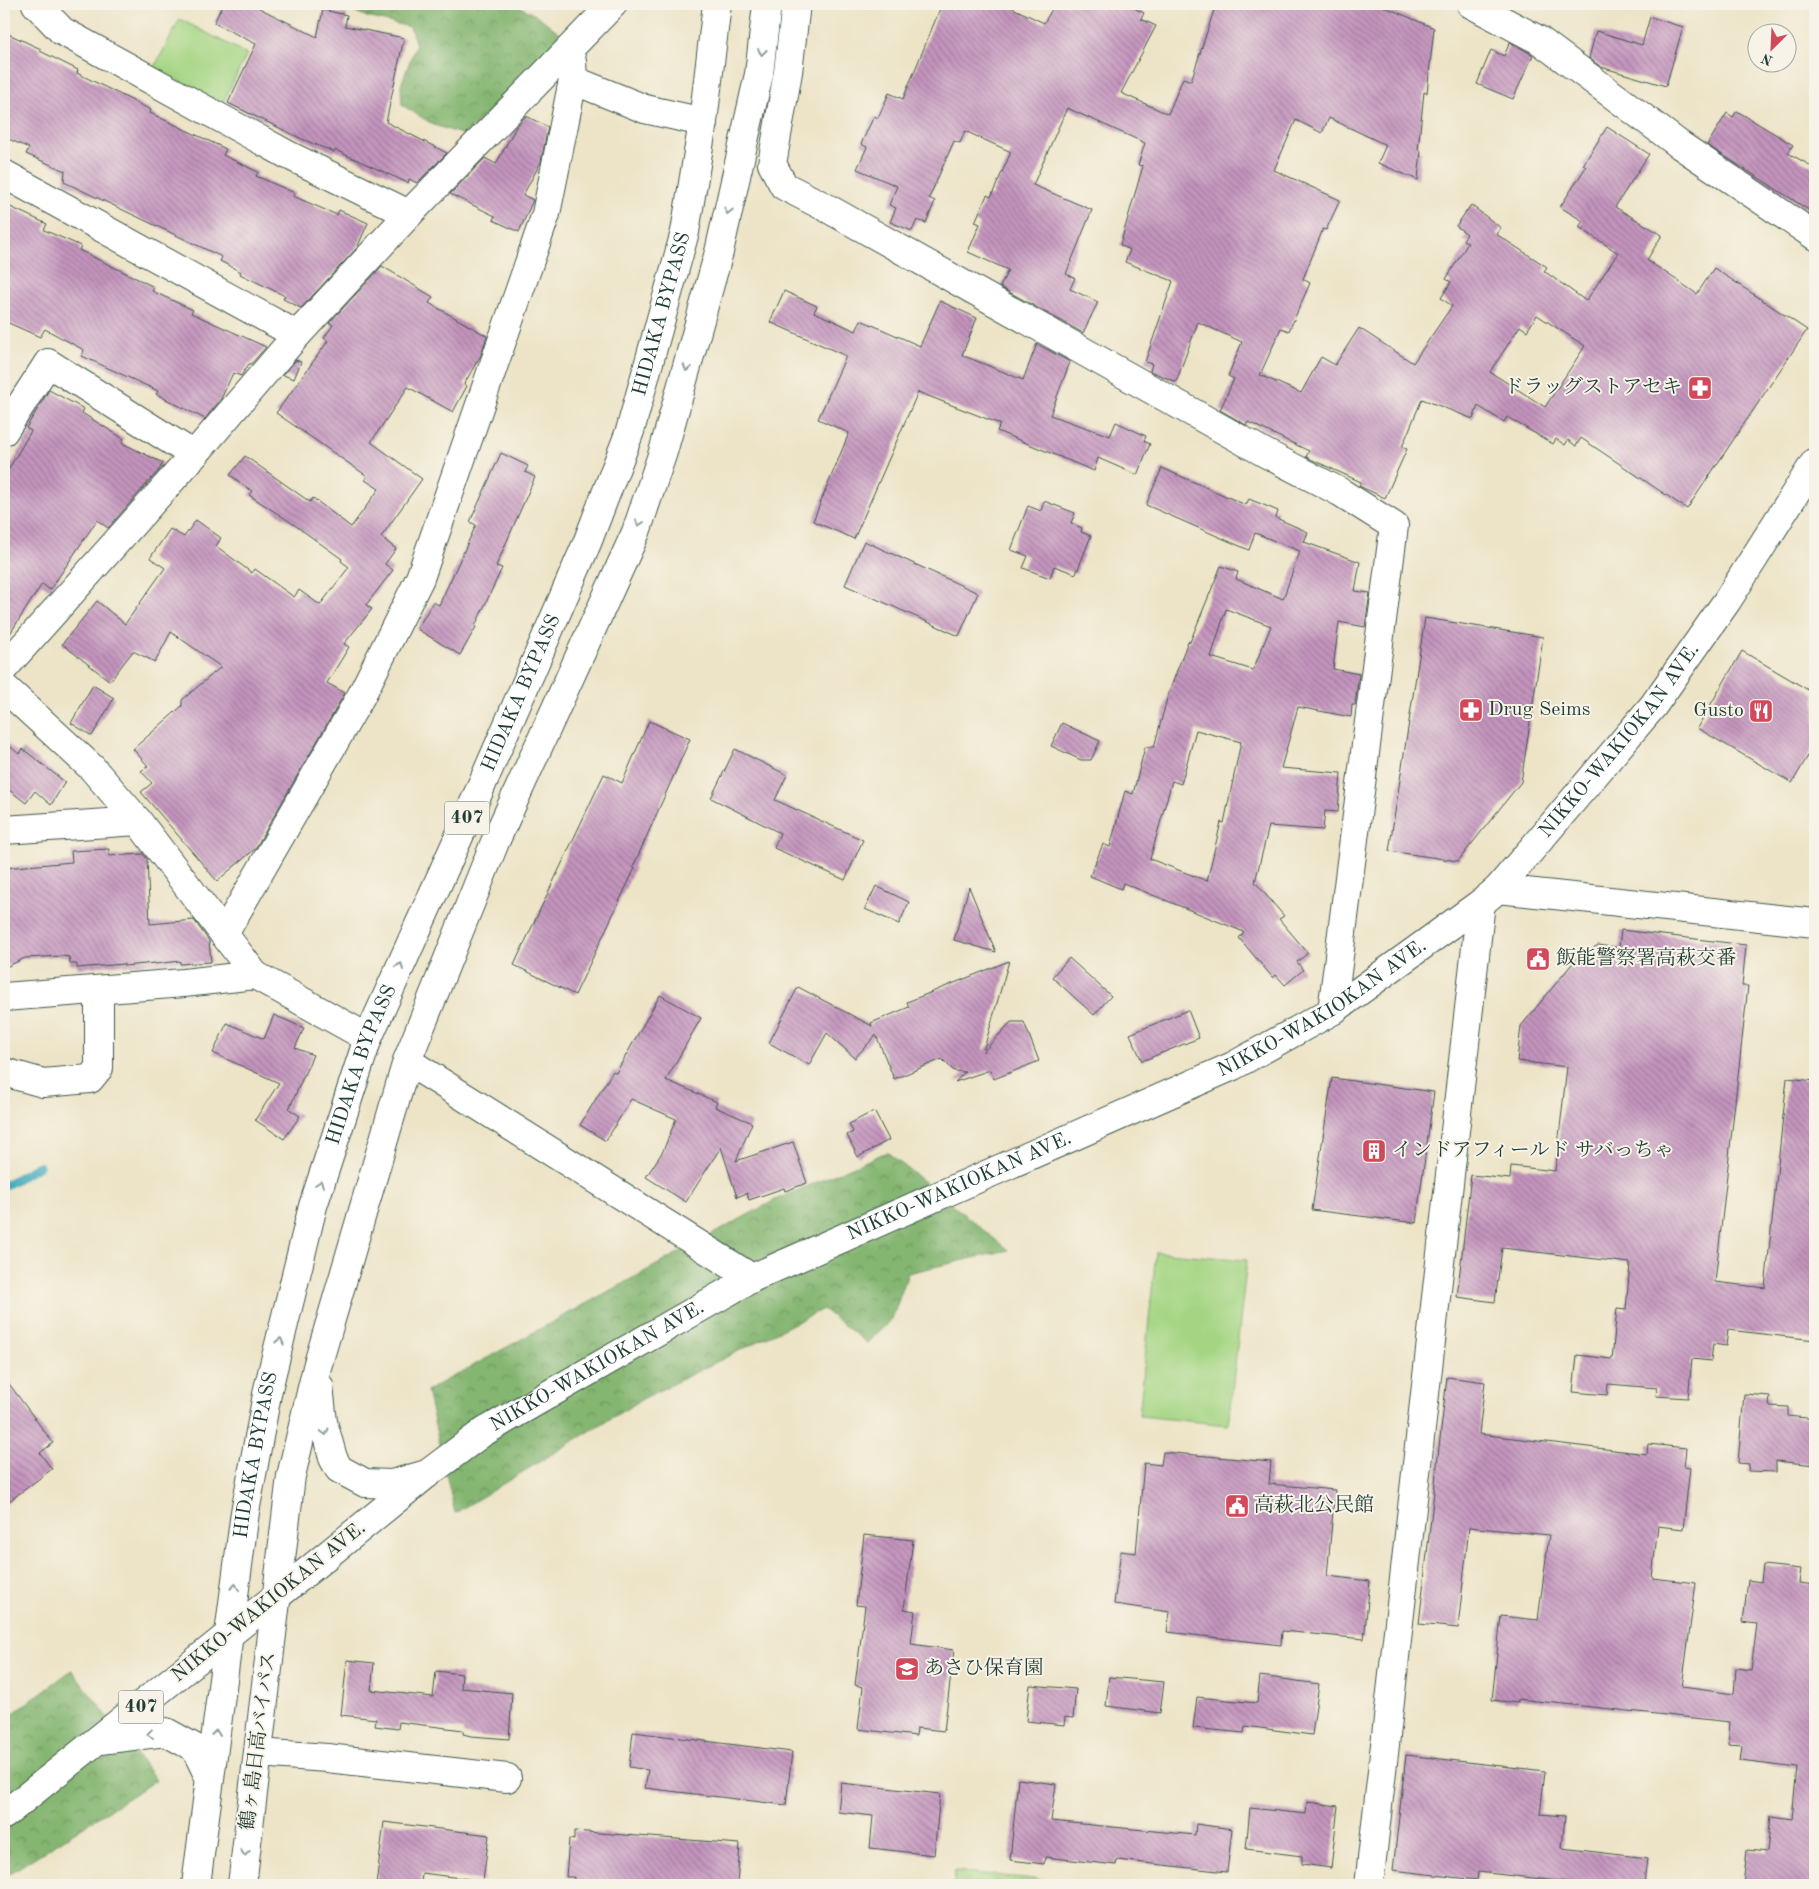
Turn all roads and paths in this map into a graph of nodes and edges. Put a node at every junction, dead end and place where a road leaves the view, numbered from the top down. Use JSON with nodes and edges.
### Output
{"nodes":[{"id":1,"x":36,"y":4,"type":"edge"},
{"id":2,"x":613,"y":4,"type":"edge"},
{"id":3,"x":717,"y":4,"type":"edge"},
{"id":4,"x":767,"y":4,"type":"edge"},
{"id":5,"x":796,"y":4,"type":"edge"},
{"id":6,"x":1470,"y":4,"type":"edge"},
{"id":7,"x":571,"y":46,"type":"junction"},
{"id":8,"x":573,"y":80,"type":"junction"},
{"id":9,"x":703,"y":122,"type":"junction"},
{"id":10,"x":4,"y":174,"type":"edge"},
{"id":11,"x":409,"y":214,"type":"junction"},
{"id":12,"x":1815,"y":236,"type":"edge"},
{"id":13,"x":297,"y":335,"type":"junction"},
{"id":14,"x":4,"y":431,"type":"edge"},
{"id":15,"x":194,"y":455,"type":"junction"},
{"id":16,"x":1815,"y":462,"type":"edge"},
{"id":17,"x":4,"y":668,"type":"edge"},
{"id":18,"x":4,"y":687,"type":"edge"},
{"id":19,"x":138,"y":821,"type":"junction"},
{"id":20,"x":4,"y":830,"type":"edge"},
{"id":21,"x":1489,"y":896,"type":"junction"},
{"id":22,"x":1815,"y":923,"type":"edge"},
{"id":23,"x":224,"y":934,"type":"junction"},
{"id":24,"x":254,"y":975,"type":"junction"},
{"id":25,"x":99,"y":990,"type":"junction"},
{"id":26,"x":4,"y":997,"type":"edge"},
{"id":27,"x":1332,"y":1011,"type":"junction"},
{"id":28,"x":368,"y":1038,"type":"junction"},
{"id":29,"x":407,"y":1061,"type":"junction"},
{"id":30,"x":4,"y":1072,"type":"edge"},
{"id":31,"x":752,"y":1278,"type":"junction"},
{"id":32,"x":317,"y":1367,"type":"junction"},
{"id":33,"x":427,"y":1474,"type":"junction"},
{"id":34,"x":277,"y":1596,"type":"junction"},
{"id":35,"x":228,"y":1635,"type":"junction"},
{"id":36,"x":100,"y":1740,"type":"junction"},
{"id":37,"x":258,"y":1753,"type":"junction"},
{"id":38,"x":507,"y":1778,"type":"dead end"},
{"id":39,"x":210,"y":1779,"type":"junction"},
{"id":40,"x":4,"y":1816,"type":"edge"},
{"id":41,"x":196,"y":1885,"type":"edge"},
{"id":42,"x":242,"y":1885,"type":"edge"},
{"id":43,"x":1369,"y":1885,"type":"edge"}],
"edges":[{"from":1,"to":11,"type":"main road"},
{"from":2,"to":7,"type":"main road"},
{"from":3,"to":9,"type":"main road","name":"HIDAKA BYPASS","number":"407"},
{"from":4,"to":29,"type":"main road","name":"HIDAKA BYPASS","number":"407","one_way":true},
{"from":5,"to":27,"type":"main road"},
{"from":6,"to":12,"type":"main road"},
{"from":7,"to":8,"type":"main road"},
{"from":7,"to":11,"type":"main road"},
{"from":8,"to":9,"type":"main road"},
{"from":8,"to":23,"type":"main road"},
{"from":28,"to":9,"type":"main road","name":"HIDAKA BYPASS","number":"407","one_way":true},
{"from":10,"to":13,"type":"main road"},
{"from":11,"to":13,"type":"main road"},
{"from":13,"to":15,"type":"main road"},
{"from":14,"to":15,"type":"main road"},
{"from":15,"to":17,"type":"main road"},
{"from":16,"to":21,"type":"main road","name":"NIKKO-WAKIOKAN AVE."},
{"from":18,"to":19,"type":"main road"},
{"from":19,"to":20,"type":"main road"},
{"from":19,"to":23,"type":"main road"},
{"from":21,"to":22,"type":"main road"},
{"from":21,"to":27,"type":"main road","name":"NIKKO-WAKIOKAN AVE."},
{"from":21,"to":43,"type":"main road"},
{"from":23,"to":24,"type":"main road"},
{"from":24,"to":25,"type":"main road"},
{"from":24,"to":28,"type":"main road"},
{"from":25,"to":26,"type":"main road"},
{"from":25,"to":30,"type":"main road"},
{"from":27,"to":31,"type":"main road","name":"NIKKO-WAKIOKAN AVE."},
{"from":35,"to":28,"type":"main road","name":"HIDAKA BYPASS","number":"407","one_way":true},
{"from":29,"to":31,"type":"main road"},
{"from":29,"to":32,"type":"main road","name":"HIDAKA BYPASS","number":"407"},
{"from":31,"to":33,"type":"main road","name":"NIKKO-WAKIOKAN AVE."},
{"from":32,"to":33,"type":"main road","one_way":true},
{"from":32,"to":34,"type":"main road","name":"HIDAKA BYPASS","number":"407"},
{"from":33,"to":34,"type":"main road","name":"NIKKO-WAKIOKAN AVE."},
{"from":34,"to":35,"type":"main road","name":"NIKKO-WAKIOKAN AVE.","number":"407"},
{"from":34,"to":37,"type":"main road","name":"鶴ヶ島日高バイパス","number":"407"},
{"from":35,"to":36,"type":"main road","name":"NIKKO-WAKIOKAN AVE.","number":"407"},
{"from":39,"to":35,"type":"main road","number":"407","one_way":true},
{"from":39,"to":36,"type":"main road","one_way":true},
{"from":36,"to":40,"type":"main road","name":"NIKKO-WAKIOKAN AVE.","number":"407"},
{"from":37,"to":38,"type":"main road"},
{"from":37,"to":42,"type":"main road","name":"鶴ヶ島日高バイパス","number":"407","one_way":true},
{"from":39,"to":41,"type":"main road","number":"407"}]}
